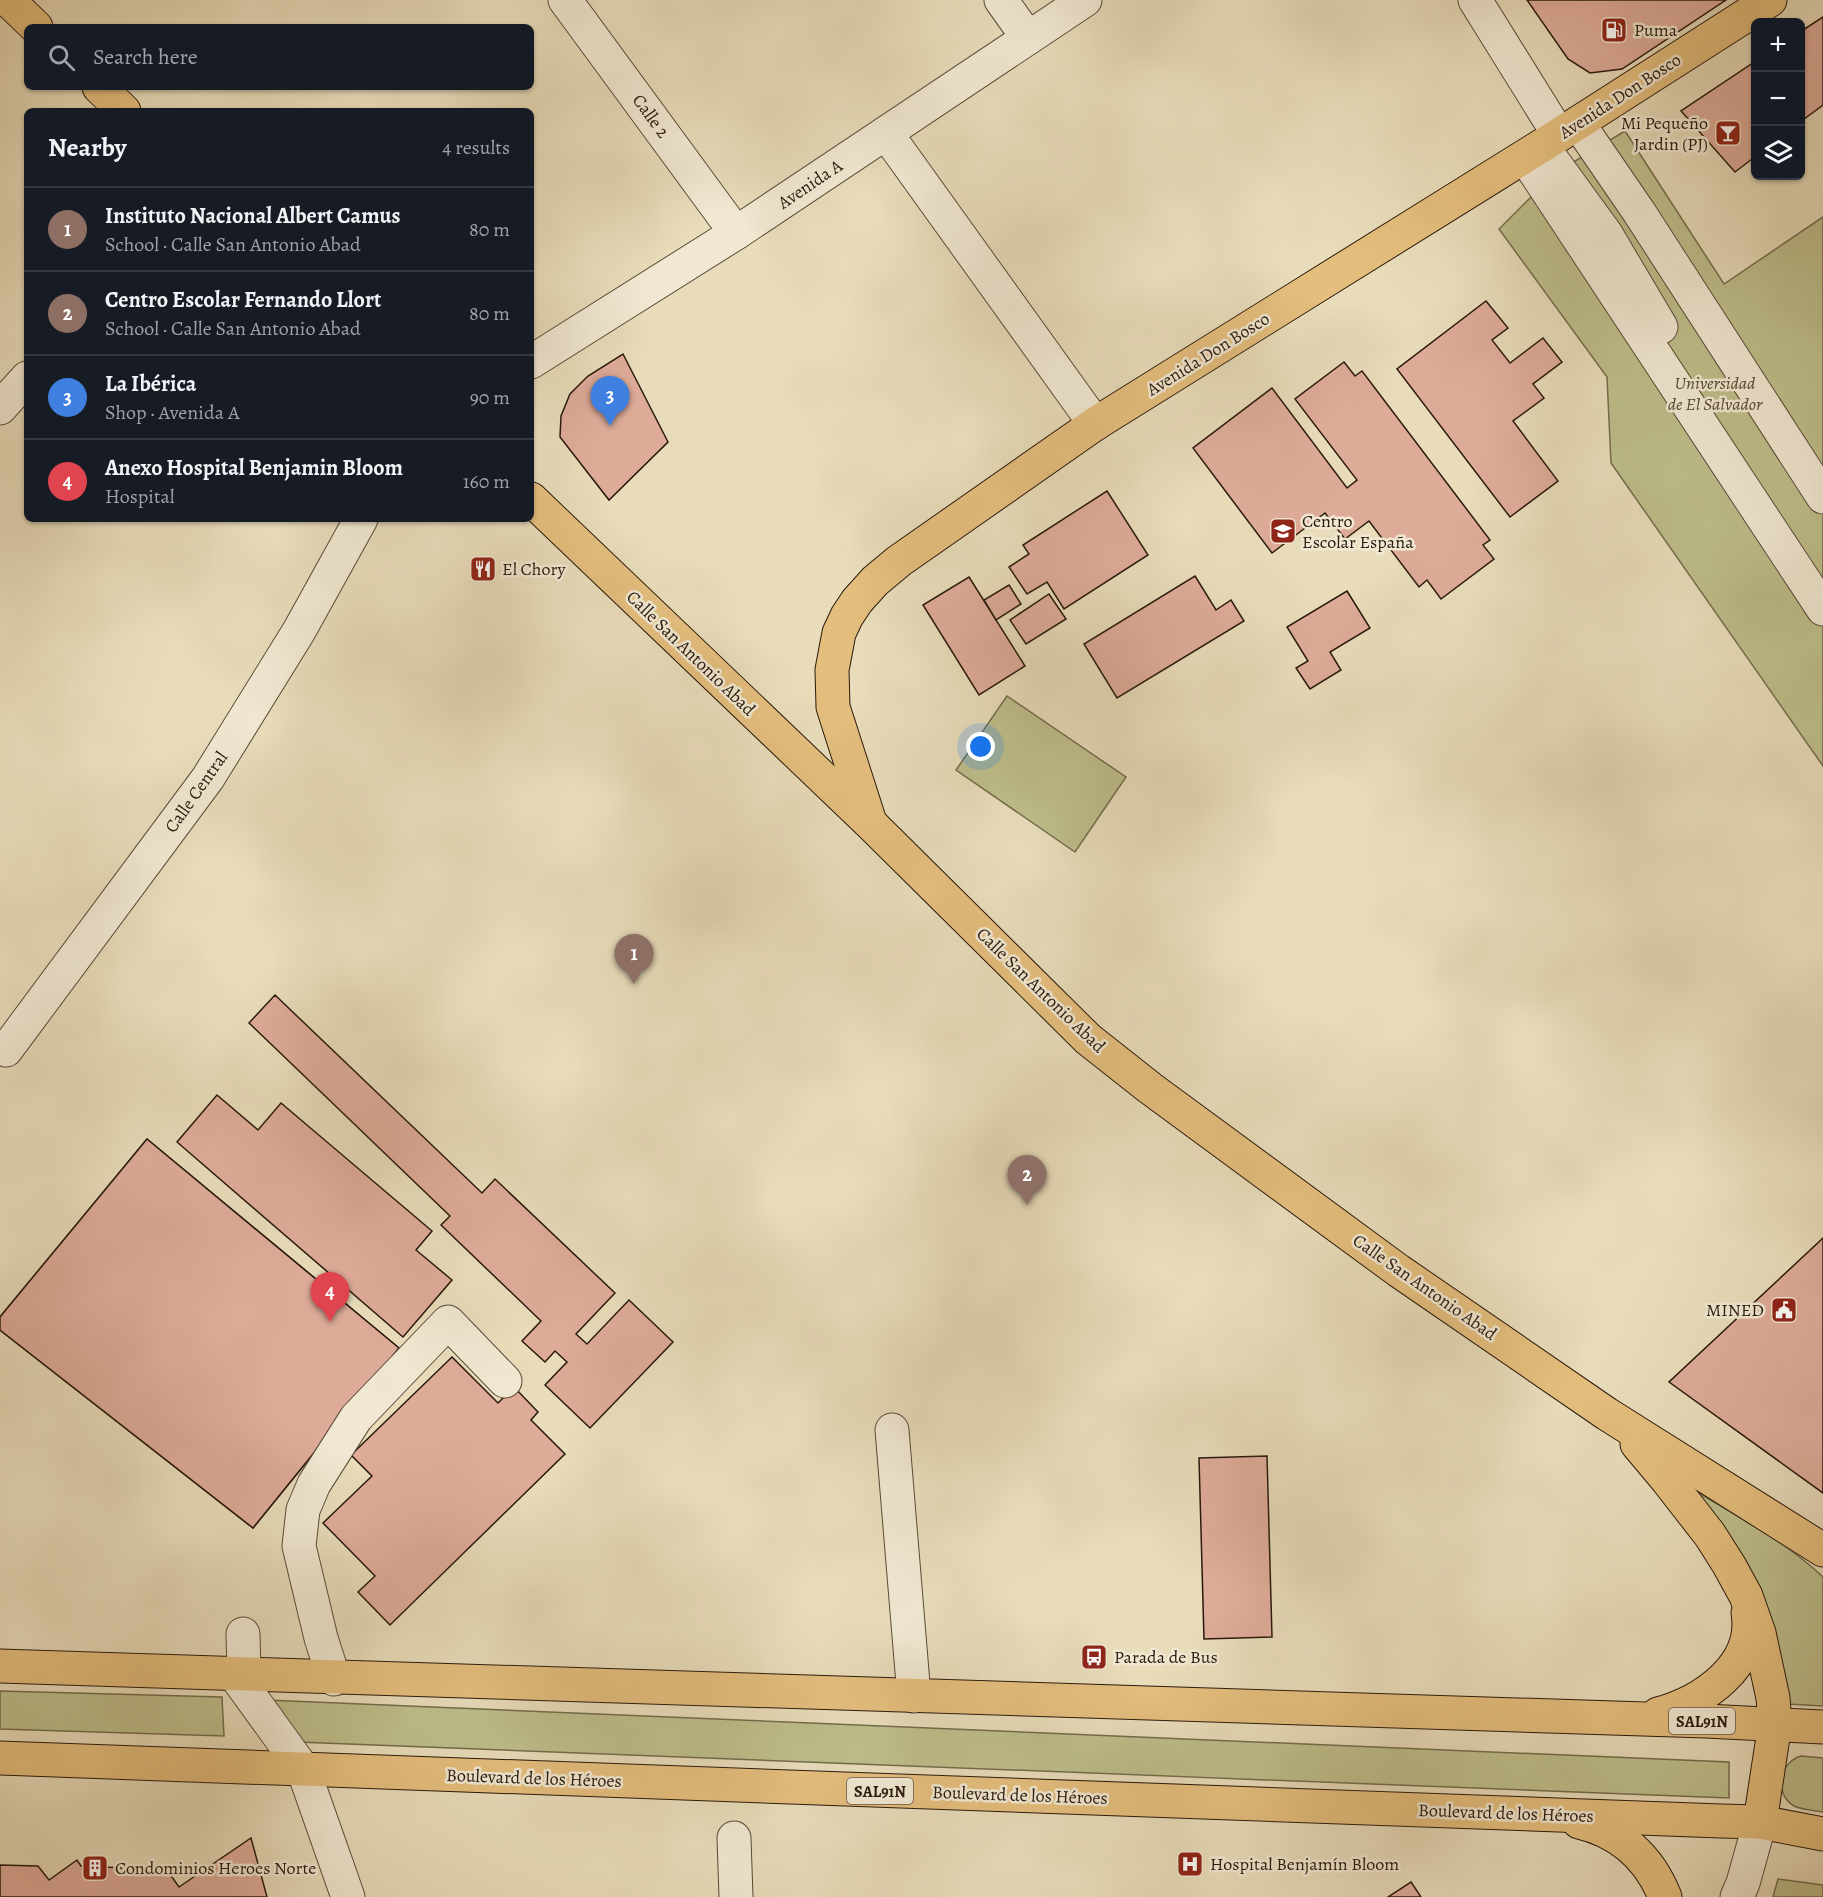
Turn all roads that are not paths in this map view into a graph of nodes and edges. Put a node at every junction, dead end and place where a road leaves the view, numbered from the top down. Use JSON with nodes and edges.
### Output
{"nodes":[{"id":1,"x":8,"y":0,"type":"edge"},
{"id":2,"x":566,"y":0,"type":"edge"},
{"id":3,"x":1000,"y":0,"type":"edge"},
{"id":4,"x":1085,"y":0,"type":"edge"},
{"id":5,"x":1475,"y":0,"type":"edge"},
{"id":6,"x":1770,"y":0,"type":"edge"},
{"id":7,"x":33,"y":24,"type":"edge"},
{"id":8,"x":1028,"y":38,"type":"junction"},
{"id":9,"x":102,"y":90,"type":"edge"},
{"id":10,"x":121,"y":108,"type":"edge"},
{"id":11,"x":886,"y":133,"type":"junction"},
{"id":12,"x":1551,"y":140,"type":"junction"},
{"id":13,"x":736,"y":233,"type":"junction"},
{"id":14,"x":534,"y":360,"type":"edge"},
{"id":15,"x":24,"y":381,"type":"edge"},
{"id":16,"x":0,"y":408,"type":"edge"},
{"id":17,"x":1095,"y":424,"type":"junction"},
{"id":18,"x":1823,"y":497,"type":"edge"},
{"id":19,"x":534,"y":503,"type":"edge"},
{"id":20,"x":359,"y":522,"type":"edge"},
{"id":21,"x":1823,"y":581,"type":"edge"},
{"id":22,"x":1823,"y":609,"type":"edge"},
{"id":23,"x":870,"y":824,"type":"junction"},
{"id":24,"x":6,"y":1050,"type":"dead end"},
{"id":25,"x":505,"y":1381,"type":"dead end"},
{"id":26,"x":1607,"y":1414,"type":"junction"},
{"id":27,"x":892,"y":1430,"type":"dead end"},
{"id":28,"x":1823,"y":1550,"type":"edge"},
{"id":29,"x":1746,"y":1596,"type":"junction"},
{"id":30,"x":243,"y":1634,"type":"dead end"},
{"id":31,"x":0,"y":1666,"type":"edge"},
{"id":32,"x":239,"y":1675,"type":"junction"},
{"id":33,"x":334,"y":1678,"type":"junction"},
{"id":34,"x":914,"y":1696,"type":"junction"},
{"id":35,"x":1630,"y":1719,"type":"junction"},
{"id":36,"x":1775,"y":1724,"type":"junction"},
{"id":37,"x":1823,"y":1727,"type":"edge"},
{"id":38,"x":0,"y":1758,"type":"edge"},
{"id":39,"x":303,"y":1769,"type":"junction"},
{"id":40,"x":1551,"y":1814,"type":"junction"},
{"id":41,"x":1760,"y":1822,"type":"junction"},
{"id":42,"x":1823,"y":1834,"type":"edge"},
{"id":43,"x":734,"y":1838,"type":"dead end"},
{"id":44,"x":348,"y":1897,"type":"edge"},
{"id":45,"x":736,"y":1897,"type":"edge"},
{"id":46,"x":1665,"y":1897,"type":"edge"},
{"id":47,"x":1737,"y":1897,"type":"edge"}],
"edges":[{"from":1,"to":7,"type":"main road"},
{"from":2,"to":13,"type":"street","name":"Calle 2"},
{"from":3,"to":8,"type":"street"},
{"from":4,"to":8,"type":"street","name":"Avenida A"},
{"from":5,"to":12,"type":"street"},
{"from":6,"to":12,"type":"main road","name":"Avenida Don Bosco"},
{"from":8,"to":11,"type":"street","name":"Avenida A"},
{"from":9,"to":10,"type":"main road"},
{"from":11,"to":13,"type":"street","name":"Avenida A"},
{"from":11,"to":17,"type":"street"},
{"from":12,"to":17,"type":"main road","name":"Avenida Don Bosco"},
{"from":12,"to":18,"type":"street"},
{"from":12,"to":21,"type":"street"},
{"from":12,"to":22,"type":"street"},
{"from":13,"to":14,"type":"street","name":"Avenida A"},
{"from":15,"to":16,"type":"street"},
{"from":17,"to":23,"type":"main road","name":"Avenida Don Bosco"},
{"from":19,"to":23,"type":"main road","name":"Calle San Antonio Abad"},
{"from":20,"to":24,"type":"street","name":"Calle Central"},
{"from":23,"to":26,"type":"main road","name":"Calle San Antonio Abad"},
{"from":25,"to":33,"type":"street"},
{"from":26,"to":28,"type":"main road","name":"Calle San Antonio Abad"},
{"from":26,"to":29,"type":"main road","name":"Calle San Antonio Abad"},
{"from":27,"to":34,"type":"street"},
{"from":29,"to":35,"type":"main road"},
{"from":29,"to":36,"type":"main road","name":"Calle San Antonio Abad"},
{"from":30,"to":32,"type":"street"},
{"from":31,"to":32,"type":"main road","number":"SAL91N"},
{"from":32,"to":33,"type":"main road","number":"SAL91N"},
{"from":32,"to":39,"type":"street"},
{"from":33,"to":34,"type":"main road","number":"SAL91N"},
{"from":34,"to":35,"type":"main road","number":"SAL91N"},
{"from":35,"to":36,"type":"main road","number":"SAL91N"},
{"from":36,"to":37,"type":"main road","number":"SAL91N"},
{"from":36,"to":41,"type":"main road","name":"Calle San Antonio Abad"},
{"from":38,"to":39,"type":"main road","name":"Boulevard de los Héroes","number":"SAL91N"},
{"from":39,"to":40,"type":"main road","name":"Boulevard de los Héroes","number":"SAL91N"},
{"from":39,"to":44,"type":"street"},
{"from":40,"to":41,"type":"main road","name":"Boulevard de los Héroes","number":"SAL91N"},
{"from":40,"to":46,"type":"main road"},
{"from":41,"to":42,"type":"main road","name":"Boulevard de los Héroes","number":"SAL91N"},
{"from":41,"to":47,"type":"street"},
{"from":43,"to":45,"type":"street"}]}
